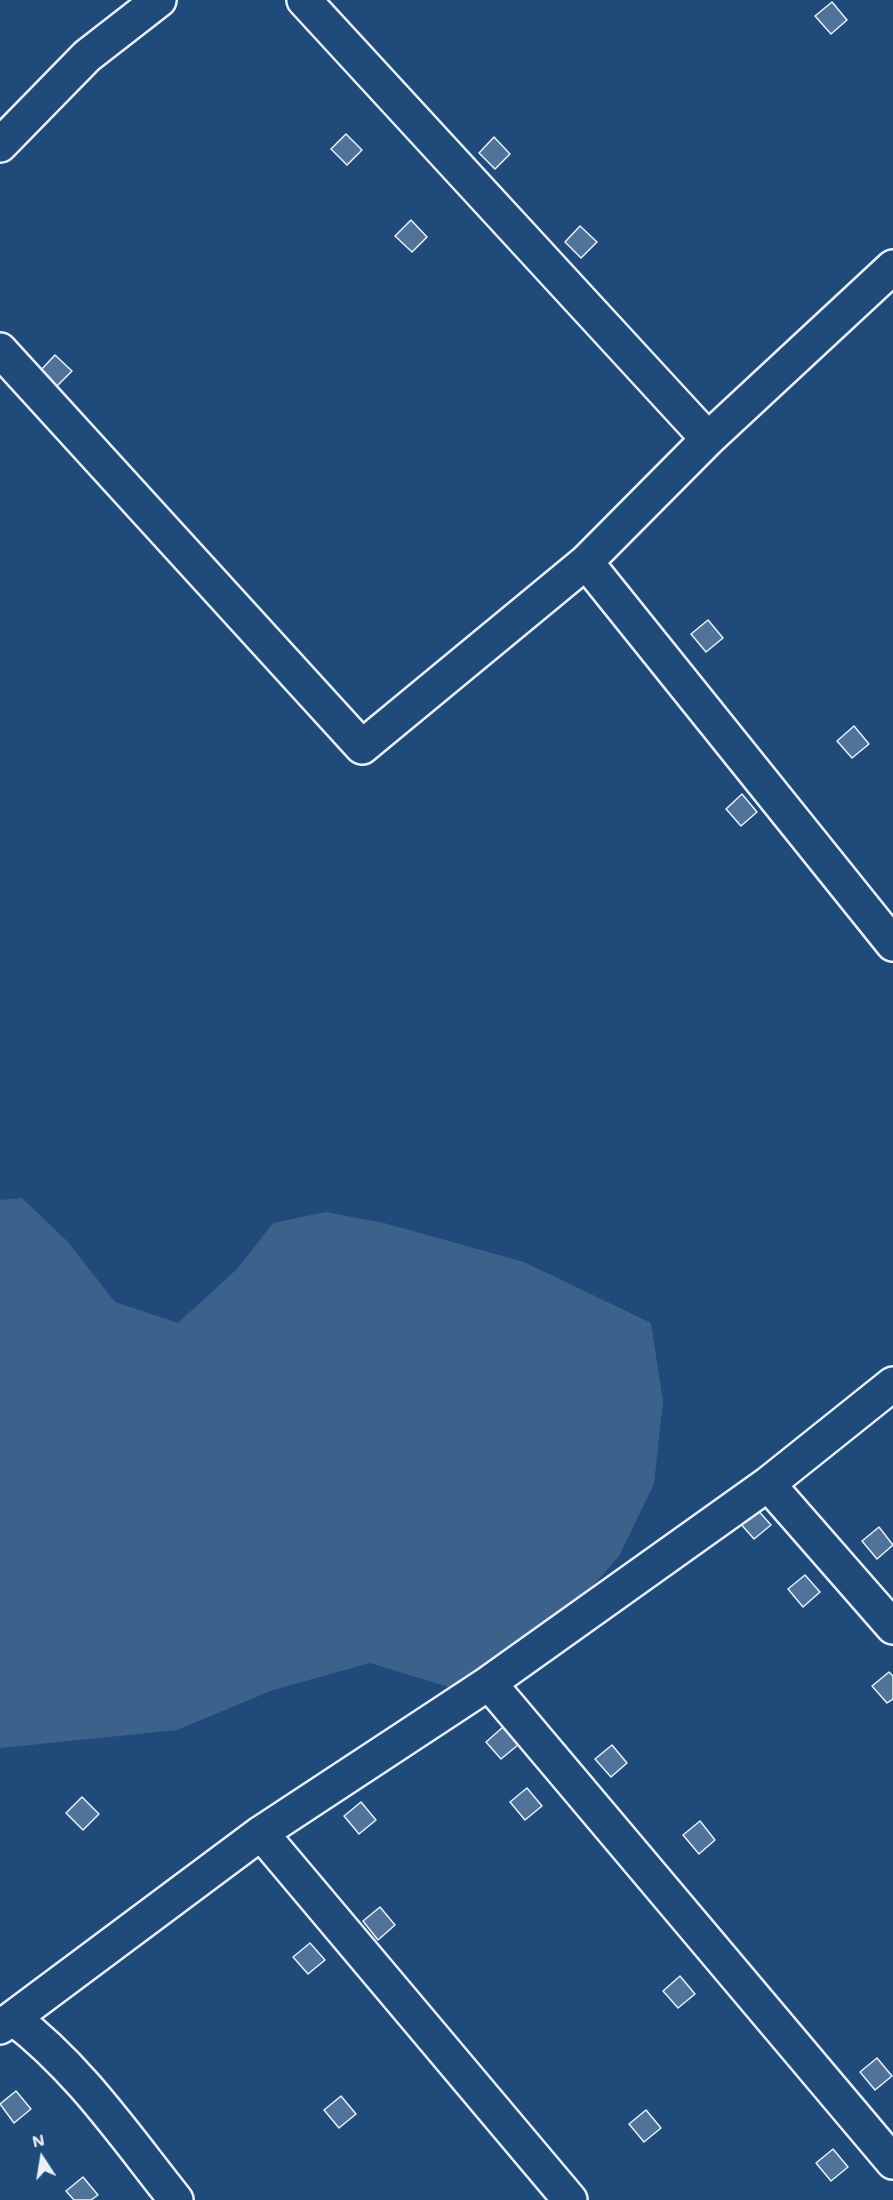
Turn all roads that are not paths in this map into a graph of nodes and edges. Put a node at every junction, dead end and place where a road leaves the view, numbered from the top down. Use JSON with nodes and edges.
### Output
{"nodes":[{"id":1,"x":159,"y":0,"type":"edge"},
{"id":2,"x":304,"y":0,"type":"edge"},
{"id":3,"x":0,"y":145,"type":"edge"},
{"id":4,"x":893,"y":267,"type":"edge"},
{"id":5,"x":0,"y":350,"type":"edge"},
{"id":6,"x":708,"y":439,"type":"junction"},
{"id":7,"x":586,"y":562,"type":"junction"},
{"id":8,"x":893,"y":944,"type":"edge"},
{"id":9,"x":893,"y":1384,"type":"edge"},
{"id":10,"x":768,"y":1484,"type":"junction"},
{"id":11,"x":893,"y":1627,"type":"edge"},
{"id":12,"x":489,"y":1683,"type":"junction"},
{"id":13,"x":261,"y":1833,"type":"junction"},
{"id":14,"x":6,"y":2022,"type":"edge"},
{"id":15,"x":893,"y":2162,"type":"edge"},
{"id":16,"x":176,"y":2200,"type":"edge"},
{"id":17,"x":570,"y":2200,"type":"edge"}],
"edges":[{"from":1,"to":3,"type":"lane"},
{"from":2,"to":6,"type":"lane"},
{"from":4,"to":6,"type":"lane"},
{"from":5,"to":7,"type":"lane"},
{"from":6,"to":7,"type":"lane"},
{"from":7,"to":8,"type":"lane"},
{"from":9,"to":10,"type":"lane"},
{"from":10,"to":11,"type":"lane"},
{"from":10,"to":12,"type":"lane"},
{"from":12,"to":13,"type":"lane"},
{"from":12,"to":15,"type":"lane"},
{"from":13,"to":14,"type":"lane"},
{"from":13,"to":17,"type":"lane"},
{"from":14,"to":16,"type":"lane"}]}
